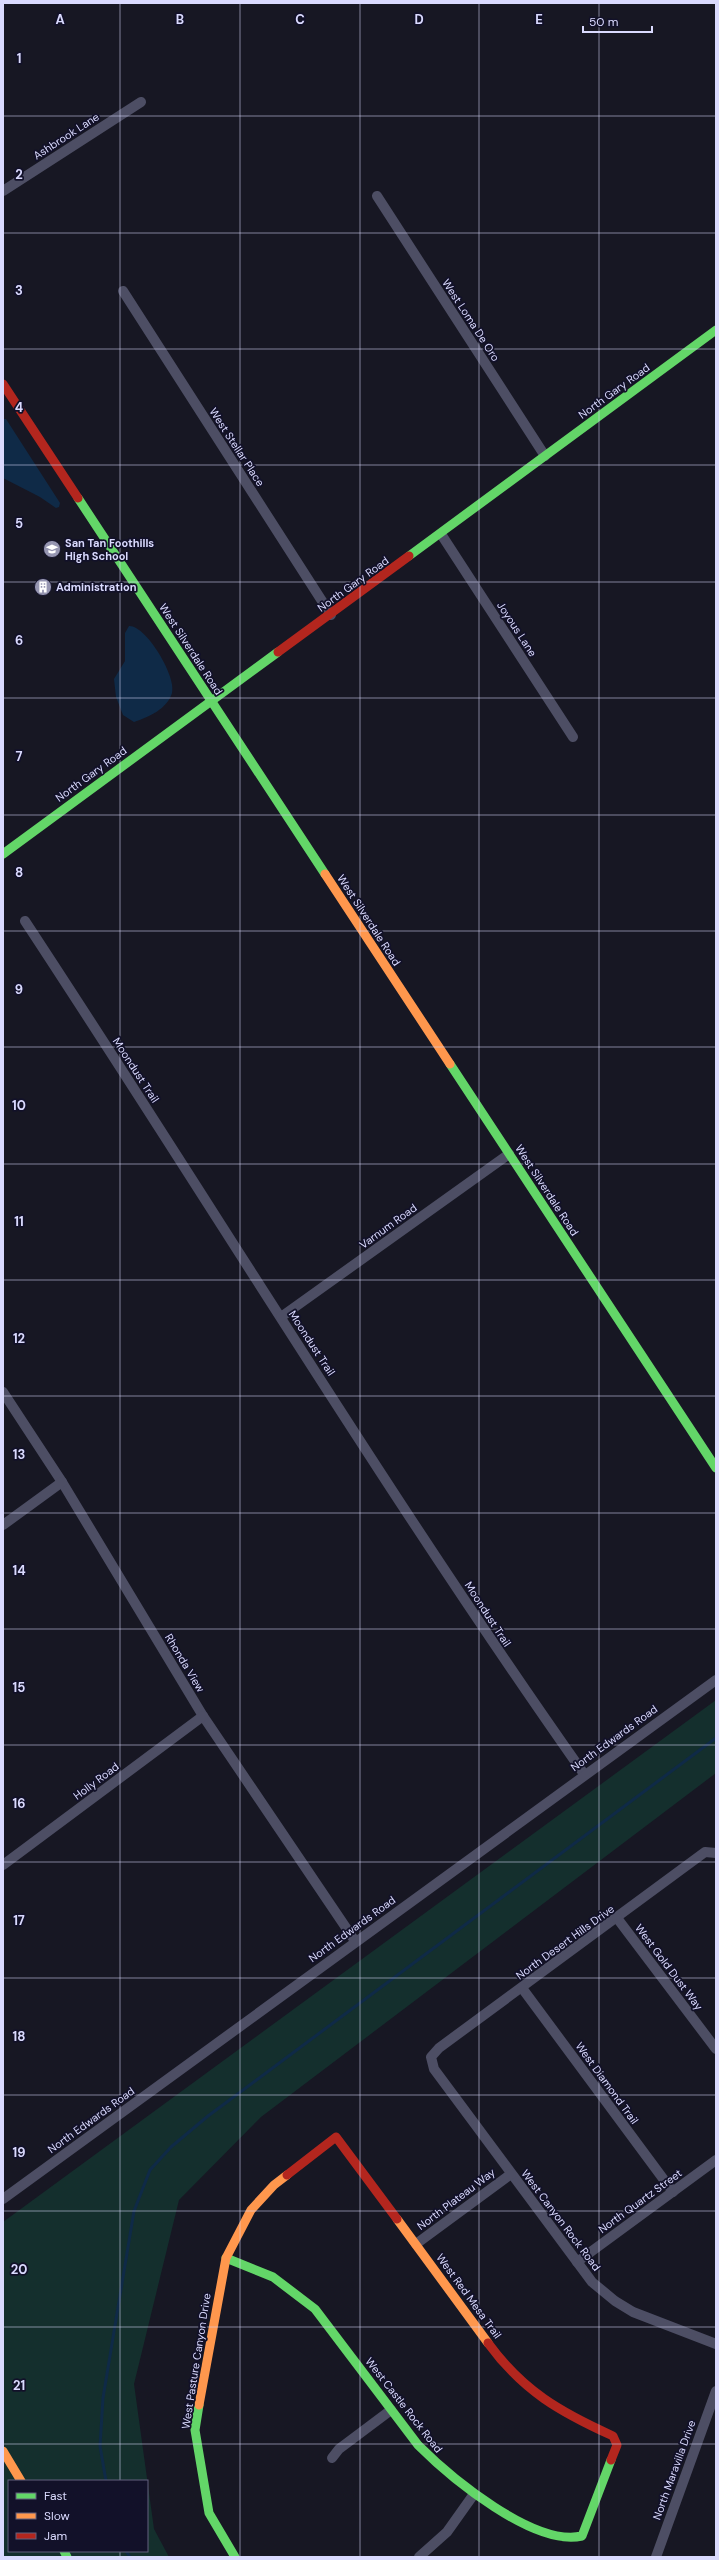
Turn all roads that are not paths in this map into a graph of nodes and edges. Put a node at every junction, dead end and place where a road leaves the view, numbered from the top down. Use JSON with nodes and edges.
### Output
{"nodes":[{"id":1,"x":141,"y":102,"type":"dead end"},
{"id":2,"x":3,"y":191,"type":"edge"},
{"id":3,"x":376,"y":196,"type":"dead end"},
{"id":4,"x":123,"y":291,"type":"dead end"},
{"id":5,"x":716,"y":330,"type":"edge"},
{"id":6,"x":3,"y":384,"type":"edge"},
{"id":7,"x":545,"y":456,"type":"junction"},
{"id":8,"x":441,"y":534,"type":"junction"},
{"id":9,"x":331,"y":615,"type":"junction"},
{"id":10,"x":211,"y":702,"type":"junction"},
{"id":11,"x":573,"y":737,"type":"dead end"},
{"id":12,"x":3,"y":854,"type":"edge"},
{"id":13,"x":25,"y":921,"type":"dead end"},
{"id":14,"x":509,"y":1154,"type":"junction"},
{"id":15,"x":281,"y":1317,"type":"junction"},
{"id":16,"x":3,"y":1392,"type":"edge"},
{"id":17,"x":716,"y":1468,"type":"edge"},
{"id":18,"x":62,"y":1482,"type":"junction"},
{"id":19,"x":3,"y":1524,"type":"edge"},
{"id":20,"x":716,"y":1680,"type":"edge"},
{"id":21,"x":203,"y":1716,"type":"junction"},
{"id":22,"x":584,"y":1774,"type":"junction"},
{"id":23,"x":715,"y":1852,"type":"edge"},
{"id":24,"x":3,"y":1865,"type":"edge"},
{"id":25,"x":617,"y":1918,"type":"junction"},
{"id":26,"x":355,"y":1941,"type":"junction"},
{"id":27,"x":522,"y":1988,"type":"junction"},
{"id":28,"x":716,"y":2049,"type":"edge"},
{"id":29,"x":431,"y":2057,"type":"joint"},
{"id":30,"x":336,"y":2137,"type":"joint"},
{"id":31,"x":716,"y":2160,"type":"edge"},
{"id":32,"x":511,"y":2174,"type":"junction"},
{"id":33,"x":673,"y":2192,"type":"junction"},
{"id":34,"x":3,"y":2199,"type":"edge"},
{"id":35,"x":416,"y":2244,"type":"junction"},
{"id":36,"x":226,"y":2258,"type":"junction"},
{"id":37,"x":577,"y":2262,"type":"junction"},
{"id":38,"x":716,"y":2344,"type":"edge"},
{"id":39,"x":716,"y":2391,"type":"edge"},
{"id":40,"x":391,"y":2410,"type":"junction"},
{"id":41,"x":3,"y":2451,"type":"edge"},
{"id":42,"x":332,"y":2458,"type":"dead end"},
{"id":43,"x":20,"y":2480,"type":"edge"},
{"id":44,"x":474,"y":2494,"type":"junction"},
{"id":45,"x":582,"y":2536,"type":"joint"},
{"id":46,"x":235,"y":2557,"type":"edge"},
{"id":47,"x":419,"y":2557,"type":"edge"},
{"id":48,"x":656,"y":2557,"type":"edge"}],
"edges":[{"from":1,"to":2,"type":"street","name":"Ashbrook Lane"},
{"from":3,"to":7,"type":"street","name":"West Loma De Oro"},
{"from":4,"to":9,"type":"street","name":"West Stellar Place"},
{"from":5,"to":7,"type":"street","name":"North Gary Road"},
{"from":6,"to":10,"type":"street","name":"West Silverdale Road"},
{"from":7,"to":8,"type":"street","name":"North Gary Road"},
{"from":8,"to":9,"type":"street","name":"North Gary Road"},
{"from":8,"to":11,"type":"street","name":"Joyous Lane"},
{"from":9,"to":10,"type":"street","name":"North Gary Road"},
{"from":10,"to":12,"type":"street","name":"North Gary Road"},
{"from":10,"to":14,"type":"street","name":"West Silverdale Road"},
{"from":13,"to":15,"type":"street","name":"Moondust Trail"},
{"from":14,"to":15,"type":"street","name":"Varnum Road"},
{"from":14,"to":17,"type":"street","name":"West Silverdale Road"},
{"from":15,"to":22,"type":"street","name":"Moondust Trail"},
{"from":16,"to":18,"type":"street","name":"Rhonda View"},
{"from":18,"to":19,"type":"street"},
{"from":18,"to":21,"type":"street","name":"Rhonda View"},
{"from":20,"to":22,"type":"street","name":"North Edwards Road"},
{"from":21,"to":24,"type":"street","name":"Holly Road"},
{"from":21,"to":26,"type":"street","name":"Rhonda View"},
{"from":22,"to":26,"type":"street","name":"North Edwards Road"},
{"from":23,"to":25,"type":"street","name":"North Desert Hills Drive"},
{"from":25,"to":27,"type":"street","name":"North Desert Hills Drive"},
{"from":25,"to":28,"type":"street","name":"West Gold Dust Way"},
{"from":26,"to":34,"type":"street","name":"North Edwards Road"},
{"from":27,"to":29,"type":"street","name":"North Desert Hills Drive"},
{"from":27,"to":33,"type":"street","name":"West Diamond Trail"},
{"from":29,"to":32,"type":"street","name":"West Canyon Rock Road"},
{"from":30,"to":35,"type":"street","name":"West Red Mesa Trail"},
{"from":30,"to":36,"type":"street","name":"West Pasture Canyon Drive"},
{"from":31,"to":33,"type":"street","name":"North Quartz Street"},
{"from":32,"to":35,"type":"street","name":"North Plateau Way"},
{"from":32,"to":37,"type":"street","name":"West Canyon Rock Road"},
{"from":33,"to":37,"type":"street","name":"North Quartz Street"},
{"from":35,"to":45,"type":"street","name":"West Red Mesa Trail"},
{"from":36,"to":40,"type":"street","name":"West Castle Rock Road"},
{"from":36,"to":46,"type":"street","name":"West Pasture Canyon Drive"},
{"from":37,"to":38,"type":"street","name":"West Canyon Rock Road"},
{"from":39,"to":48,"type":"street","name":"North Maravilla Drive"},
{"from":40,"to":42,"type":"street"},
{"from":40,"to":44,"type":"street","name":"West Castle Rock Road"},
{"from":41,"to":43,"type":"street"},
{"from":44,"to":45,"type":"street","name":"West Castle Rock Road"},
{"from":44,"to":47,"type":"street"}]}
